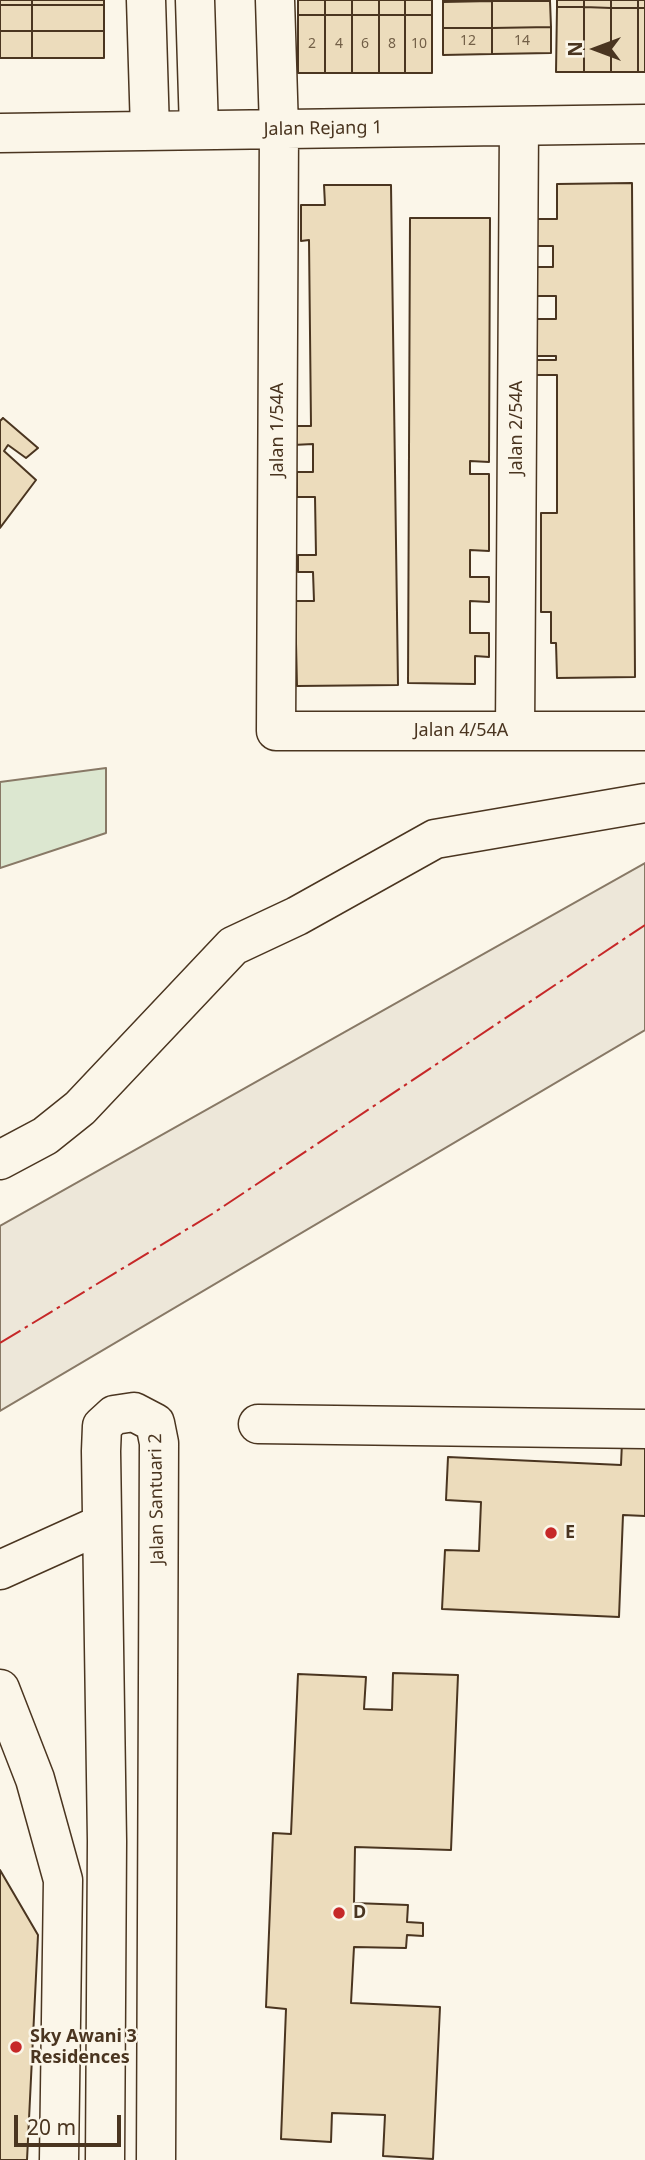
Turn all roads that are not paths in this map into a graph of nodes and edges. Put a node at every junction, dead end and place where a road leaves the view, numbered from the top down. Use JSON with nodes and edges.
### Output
{"nodes":[{"id":1,"x":146,"y":0,"type":"edge"},
{"id":2,"x":195,"y":0,"type":"edge"},
{"id":3,"x":275,"y":0,"type":"edge"},
{"id":4,"x":645,"y":124,"type":"edge"},
{"id":5,"x":519,"y":126,"type":"junction"},
{"id":6,"x":279,"y":129,"type":"junction"},
{"id":7,"x":199,"y":130,"type":"junction"},
{"id":8,"x":150,"y":131,"type":"junction"},
{"id":9,"x":0,"y":133,"type":"edge"},
{"id":10,"x":276,"y":731,"type":"joint"},
{"id":11,"x":515,"y":731,"type":"junction"},
{"id":12,"x":645,"y":731,"type":"edge"},
{"id":13,"x":645,"y":803,"type":"edge"},
{"id":14,"x":0,"y":1160,"type":"edge"},
{"id":15,"x":258,"y":1424,"type":"dead end"},
{"id":16,"x":645,"y":1429,"type":"edge"},
{"id":17,"x":102,"y":1524,"type":"junction"},
{"id":18,"x":0,"y":1570,"type":"edge"},
{"id":19,"x":0,"y":1689,"type":"edge"},
{"id":20,"x":59,"y":2160,"type":"edge"},
{"id":21,"x":105,"y":2160,"type":"edge"},
{"id":22,"x":156,"y":2160,"type":"edge"}],
"edges":[{"from":1,"to":8,"type":"street"},
{"from":2,"to":7,"type":"street"},
{"from":3,"to":6,"type":"street","name":"Jalan 1/54A"},
{"from":4,"to":5,"type":"street","name":"Jalan Rejang 1"},
{"from":5,"to":6,"type":"street","name":"Jalan Rejang 1"},
{"from":5,"to":11,"type":"street","name":"Jalan 2/54A"},
{"from":6,"to":7,"type":"street","name":"Jalan Rejang 1"},
{"from":6,"to":10,"type":"street","name":"Jalan 1/54A"},
{"from":7,"to":8,"type":"street","name":"Jalan Rejang 1"},
{"from":8,"to":9,"type":"street","name":"Jalan Rejang 1"},
{"from":10,"to":11,"type":"street","name":"Jalan 4/54A"},
{"from":11,"to":12,"type":"street","name":"Jalan 4/54A"},
{"from":13,"to":14,"type":"street"},
{"from":15,"to":16,"type":"street"},
{"from":17,"to":18,"type":"street"},
{"from":17,"to":21,"type":"street","name":"Jalan Santuari 2"},
{"from":17,"to":22,"type":"street","name":"Jalan Santuari 2"},
{"from":19,"to":20,"type":"street"}]}
